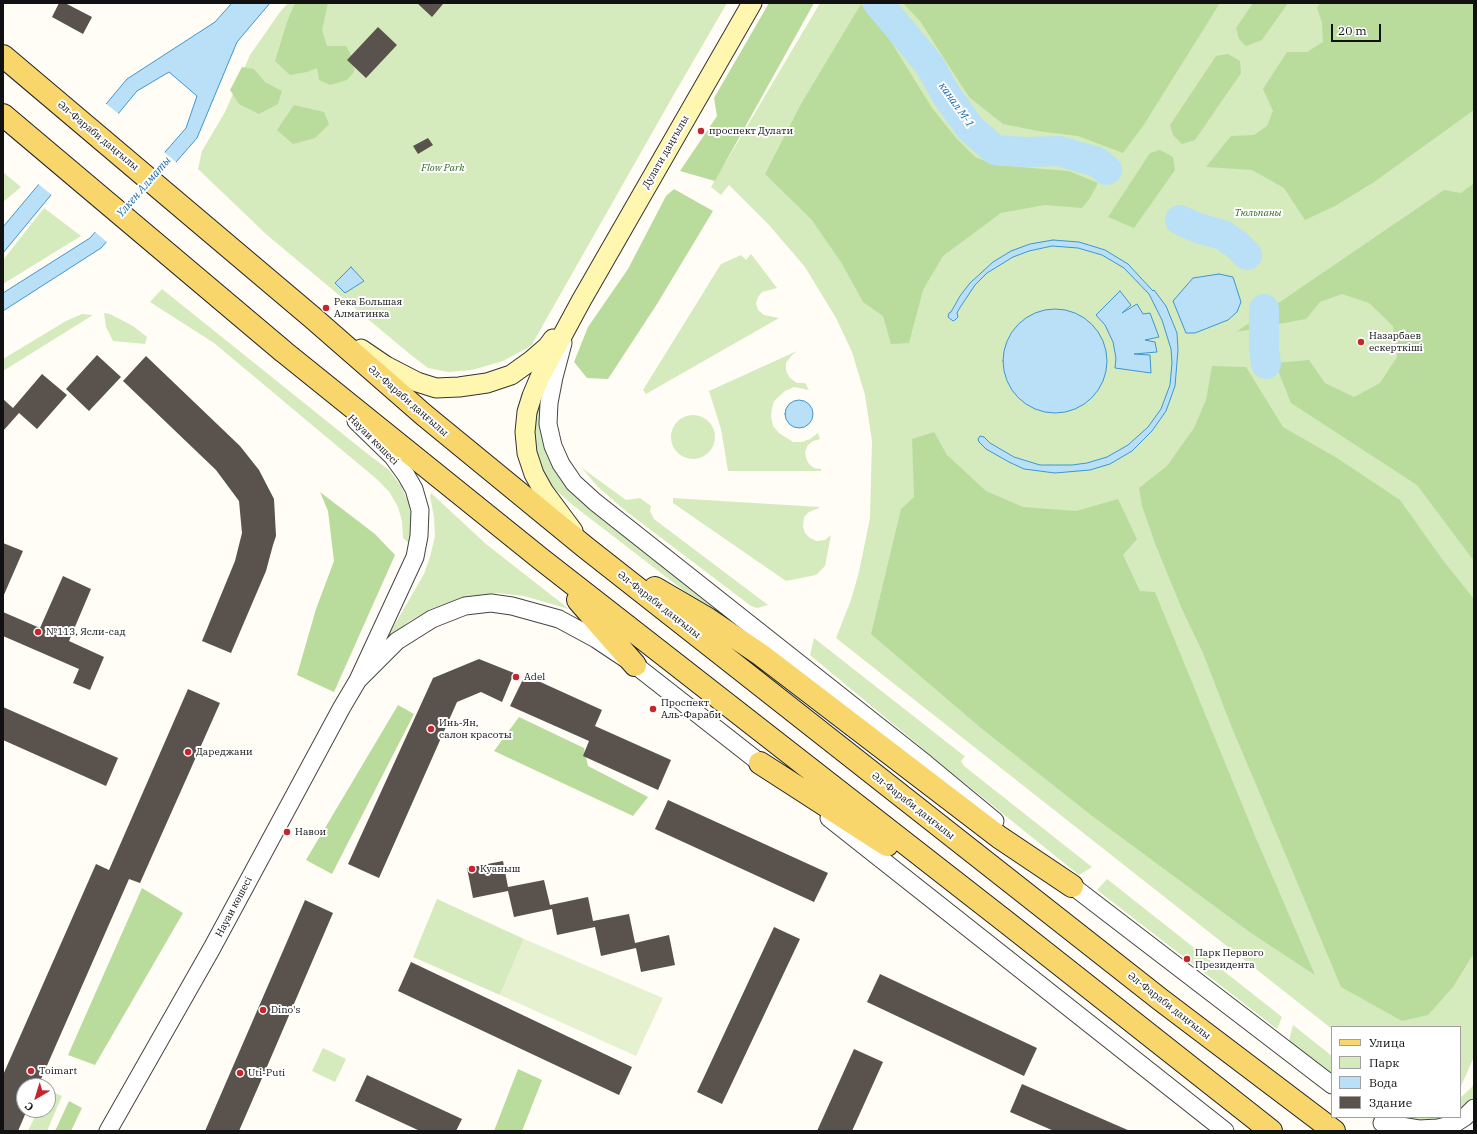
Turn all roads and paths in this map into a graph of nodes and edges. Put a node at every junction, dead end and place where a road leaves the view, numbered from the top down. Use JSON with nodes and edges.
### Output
{"nodes":[{"id":1,"x":752,"y":3,"type":"edge"},
{"id":2,"x":3,"y":52,"type":"edge"},
{"id":3,"x":3,"y":56,"type":"edge"},
{"id":4,"x":36,"y":83,"type":"junction"},
{"id":5,"x":4,"y":116,"type":"edge"},
{"id":6,"x":581,"y":300,"type":"junction"},
{"id":7,"x":313,"y":318,"type":"junction"},
{"id":8,"x":569,"y":324,"type":"junction"},
{"id":9,"x":284,"y":352,"type":"junction"},
{"id":10,"x":585,"y":547,"type":"junction"},
{"id":11,"x":541,"y":559,"type":"junction"},
{"id":12,"x":635,"y":665,"type":"junction"},
{"id":13,"x":358,"y":680,"type":"junction"},
{"id":14,"x":760,"y":764,"type":"junction"},
{"id":15,"x":1072,"y":886,"type":"junction"},
{"id":16,"x":1010,"y":925,"type":"junction"},
{"id":17,"x":1331,"y":1084,"type":"edge"},
{"id":18,"x":1474,"y":1108,"type":"edge"},
{"id":19,"x":1384,"y":1124,"type":"edge"},
{"id":20,"x":108,"y":1131,"type":"edge"},
{"id":21,"x":1225,"y":1131,"type":"edge"},
{"id":22,"x":1271,"y":1131,"type":"edge"},
{"id":23,"x":1334,"y":1131,"type":"edge"}],
"edges":[{"from":1,"to":6,"type":"main road","name":"Дулати даңғылы"},
{"from":2,"to":4,"type":"main road"},
{"from":3,"to":4,"type":"main road","name":"Әл-Фараби даңғылы"},
{"from":4,"to":7,"type":"main road","name":"Әл-Фараби даңғылы"},
{"from":5,"to":9,"type":"main road"},
{"from":6,"to":7,"type":"main road"},
{"from":6,"to":8,"type":"main road"},
{"from":7,"to":10,"type":"main road","name":"Әл-Фараби даңғылы"},
{"from":8,"to":10,"type":"main road"},
{"from":8,"to":15,"type":"street"},
{"from":9,"to":11,"type":"main road"},
{"from":9,"to":13,"type":"street","name":"Науаи көшесі"},
{"from":10,"to":15,"type":"main road"},
{"from":10,"to":23,"type":"main road","name":"Әл-Фараби даңғылы"},
{"from":11,"to":12,"type":"main road"},
{"from":11,"to":16,"type":"main road"},
{"from":12,"to":13,"type":"street","name":"Науаи көшесі"},
{"from":12,"to":14,"type":"street"},
{"from":13,"to":20,"type":"street","name":"Науаи көшесі"},
{"from":14,"to":16,"type":"main road"},
{"from":14,"to":21,"type":"street"},
{"from":15,"to":17,"type":"street"},
{"from":16,"to":22,"type":"main road"},
{"from":18,"to":19,"type":"street"}]}
